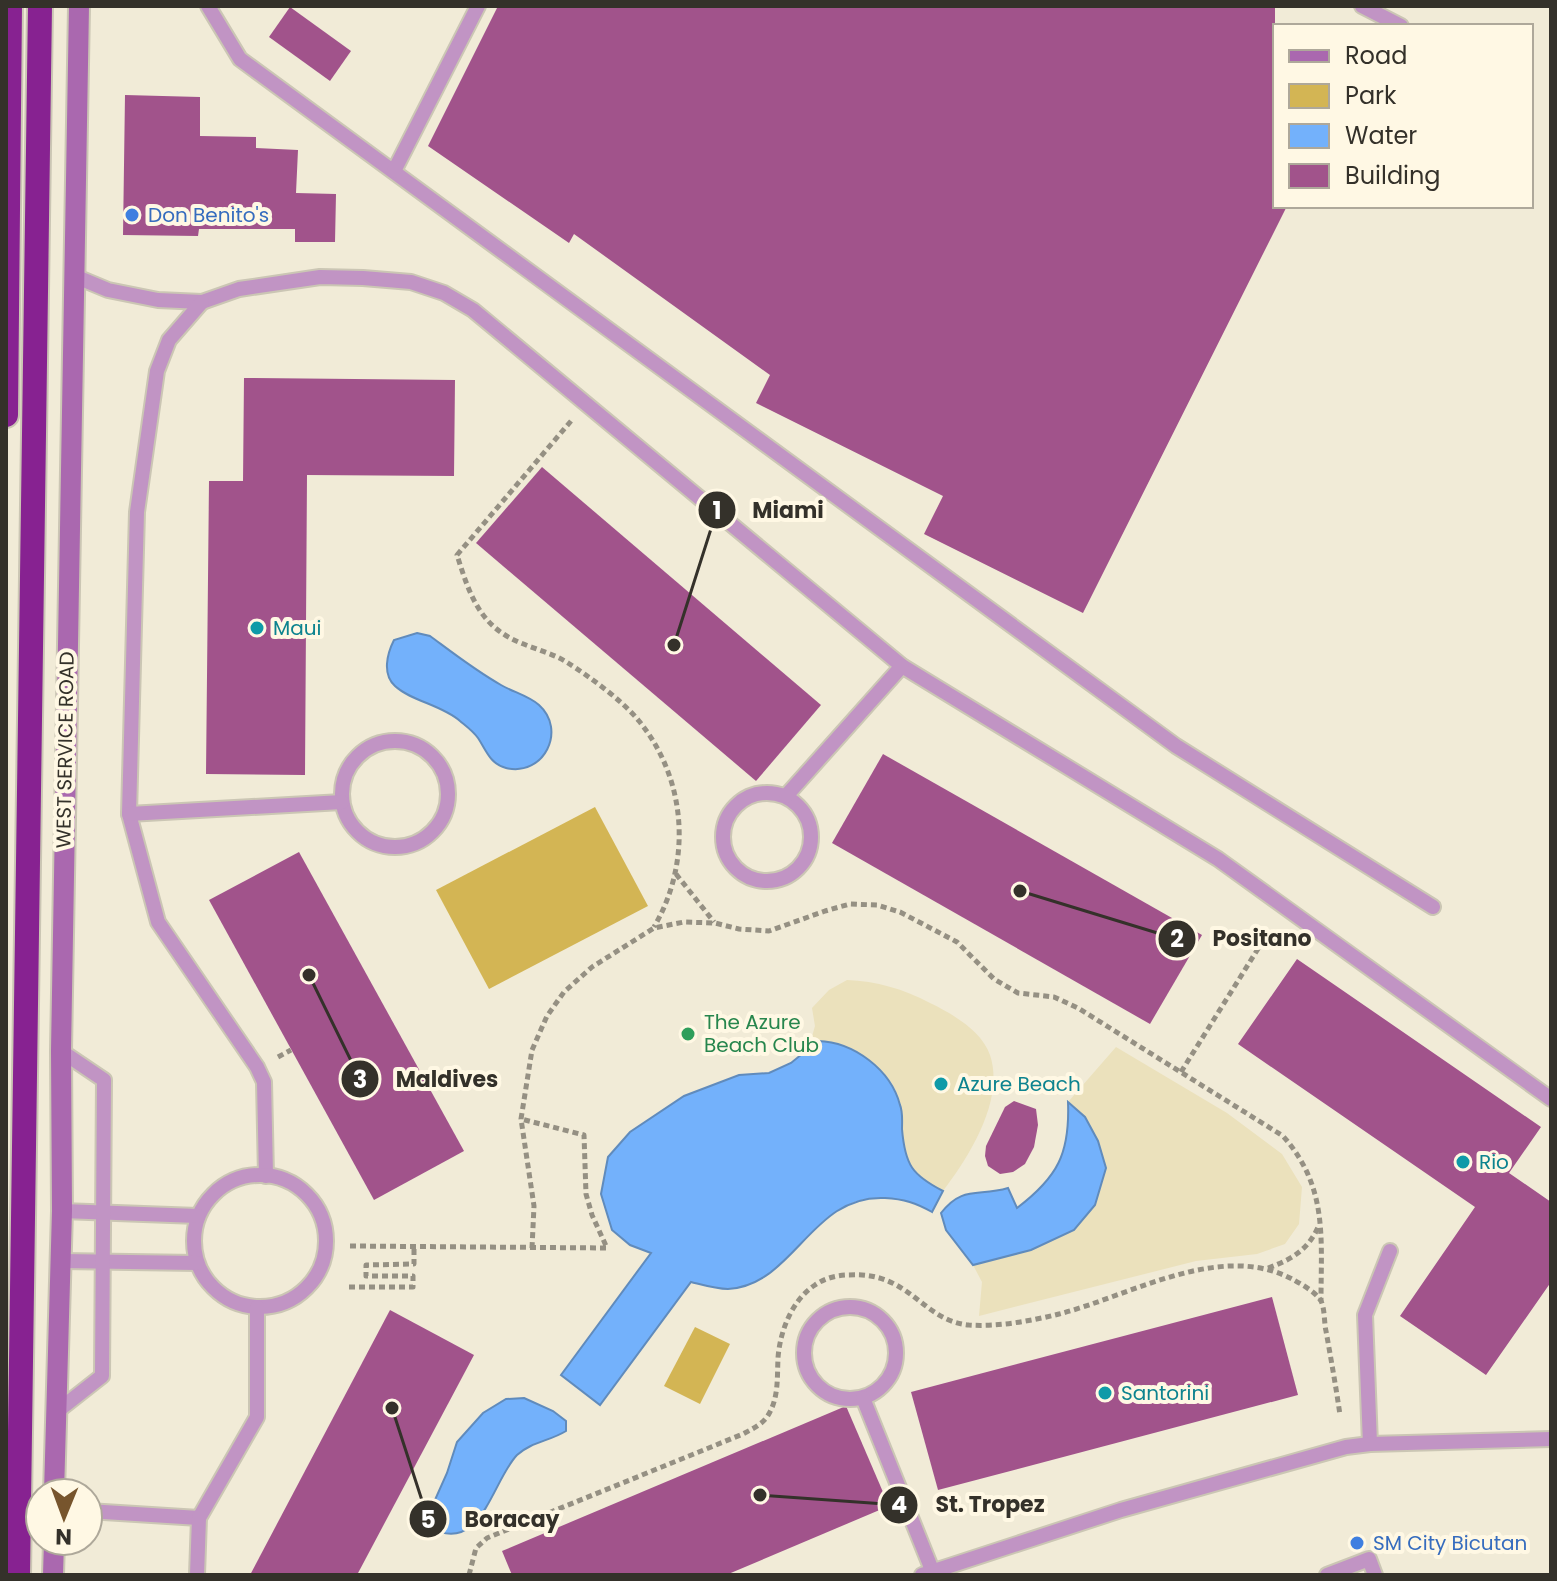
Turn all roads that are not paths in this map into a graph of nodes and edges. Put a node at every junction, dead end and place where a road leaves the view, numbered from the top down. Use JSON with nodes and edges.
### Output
{"nodes":[{"id":1,"x":10,"y":6,"type":"edge"},
{"id":2,"x":40,"y":6,"type":"edge"},
{"id":3,"x":79,"y":6,"type":"edge"},
{"id":4,"x":208,"y":6,"type":"edge"},
{"id":5,"x":478,"y":6,"type":"edge"},
{"id":6,"x":1362,"y":6,"type":"edge"},
{"id":7,"x":1397,"y":24,"type":"edge"},
{"id":8,"x":394,"y":171,"type":"junction"},
{"id":9,"x":72,"y":275,"type":"junction"},
{"id":10,"x":202,"y":302,"type":"junction"},
{"id":11,"x":6,"y":415,"type":"edge"},
{"id":12,"x":902,"y":666,"type":"junction"},
{"id":13,"x":786,"y":796,"type":"junction"},
{"id":14,"x":342,"y":802,"type":"junction"},
{"id":15,"x":129,"y":814,"type":"junction"},
{"id":16,"x":1433,"y":907,"type":"dead end"},
{"id":17,"x":61,"y":1051,"type":"junction"},
{"id":18,"x":1551,"y":1099,"type":"edge"},
{"id":19,"x":266,"y":1176,"type":"junction"},
{"id":20,"x":62,"y":1211,"type":"junction"},
{"id":21,"x":103,"y":1215,"type":"junction"},
{"id":22,"x":198,"y":1216,"type":"junction"},
{"id":23,"x":1390,"y":1251,"type":"dead end"},
{"id":24,"x":62,"y":1261,"type":"junction"},
{"id":25,"x":103,"y":1263,"type":"junction"},
{"id":26,"x":197,"y":1263,"type":"junction"},
{"id":27,"x":257,"y":1307,"type":"junction"},
{"id":28,"x":863,"y":1398,"type":"junction"},
{"id":29,"x":55,"y":1413,"type":"junction"},
{"id":30,"x":1551,"y":1439,"type":"edge"},
{"id":31,"x":1370,"y":1444,"type":"junction"},
{"id":32,"x":54,"y":1477,"type":"edge"},
{"id":33,"x":104,"y":1512,"type":"edge"},
{"id":34,"x":199,"y":1518,"type":"junction"},
{"id":35,"x":14,"y":1565,"type":"edge"},
{"id":36,"x":927,"y":1573,"type":"edge"},
{"id":37,"x":197,"y":1575,"type":"edge"},
{"id":38,"x":1327,"y":1575,"type":"edge"},
{"id":39,"x":1375,"y":1575,"type":"edge"}],
"edges":[{"from":1,"to":11,"type":"highway"},
{"from":2,"to":35,"type":"highway"},
{"from":3,"to":9,"type":"main road","name":"WEST SERVICE ROAD"},
{"from":4,"to":8,"type":"lane"},
{"from":5,"to":8,"type":"lane"},
{"from":6,"to":7,"type":"lane"},
{"from":8,"to":16,"type":"lane"},
{"from":9,"to":10,"type":"lane"},
{"from":9,"to":17,"type":"main road","name":"WEST SERVICE ROAD"},
{"from":10,"to":12,"type":"lane"},
{"from":10,"to":15,"type":"lane"},
{"from":12,"to":13,"type":"lane"},
{"from":12,"to":18,"type":"lane"},
{"from":13,"to":13,"type":"lane"},
{"from":14,"to":14,"type":"lane"},
{"from":14,"to":15,"type":"lane"},
{"from":15,"to":19,"type":"lane"},
{"from":17,"to":20,"type":"main road","name":"WEST SERVICE ROAD"},
{"from":17,"to":21,"type":"lane"},
{"from":19,"to":22,"type":"lane"},
{"from":19,"to":27,"type":"lane"},
{"from":20,"to":21,"type":"lane"},
{"from":20,"to":24,"type":"main road","name":"WEST SERVICE ROAD"},
{"from":21,"to":22,"type":"lane"},
{"from":21,"to":25,"type":"lane"},
{"from":22,"to":26,"type":"lane"},
{"from":23,"to":31,"type":"lane"},
{"from":24,"to":25,"type":"lane"},
{"from":24,"to":29,"type":"main road","name":"WEST SERVICE ROAD"},
{"from":25,"to":26,"type":"lane"},
{"from":25,"to":29,"type":"lane"},
{"from":26,"to":27,"type":"lane"},
{"from":27,"to":34,"type":"lane"},
{"from":28,"to":28,"type":"lane"},
{"from":28,"to":36,"type":"lane"},
{"from":29,"to":32,"type":"main road","name":"WEST SERVICE ROAD"},
{"from":30,"to":31,"type":"lane"},
{"from":31,"to":36,"type":"lane"},
{"from":33,"to":34,"type":"lane"},
{"from":34,"to":37,"type":"lane"},
{"from":38,"to":39,"type":"lane"}]}
